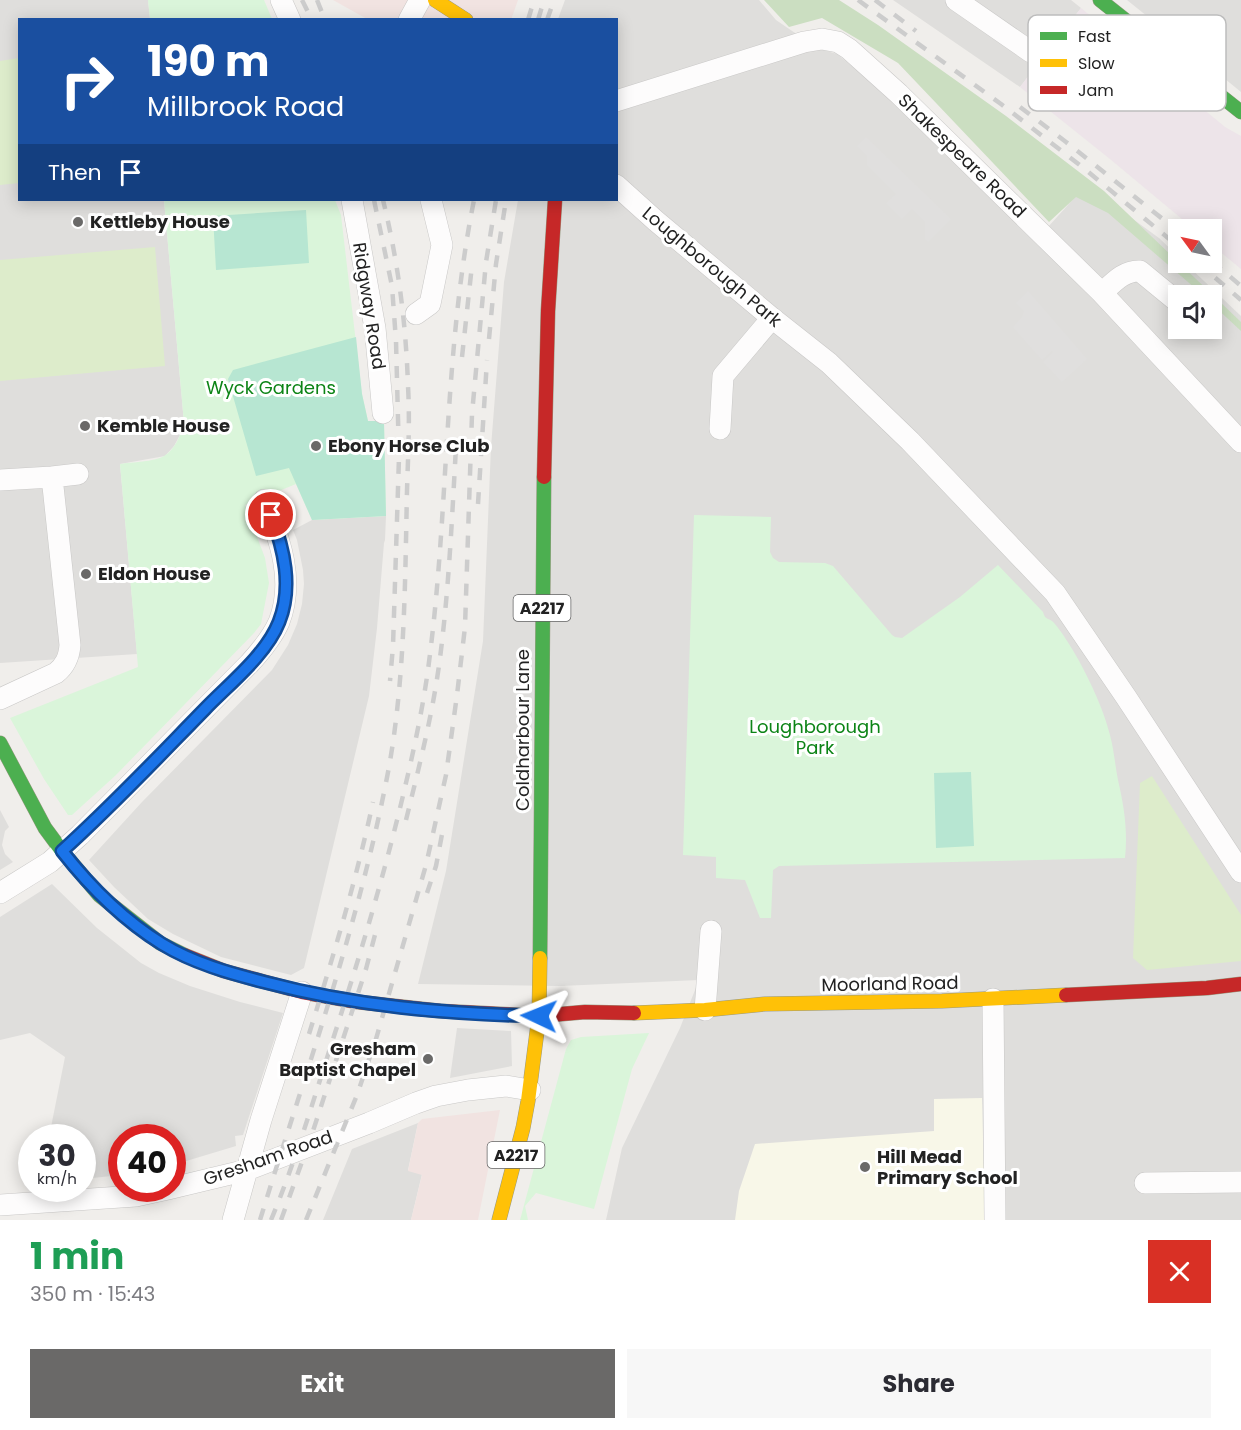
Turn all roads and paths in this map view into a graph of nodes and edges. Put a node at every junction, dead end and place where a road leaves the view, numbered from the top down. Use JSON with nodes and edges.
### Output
{"nodes":[{"id":1,"x":281,"y":0,"type":"edge"},
{"id":2,"x":420,"y":0,"type":"edge"},
{"id":3,"x":435,"y":0,"type":"edge"},
{"id":4,"x":957,"y":0,"type":"edge"},
{"id":5,"x":1100,"y":0,"type":"edge"},
{"id":6,"x":1119,"y":15,"type":"edge"},
{"id":7,"x":289,"y":18,"type":"edge"},
{"id":8,"x":410,"y":18,"type":"edge"},
{"id":9,"x":463,"y":18,"type":"edge"},
{"id":10,"x":1028,"y":50,"type":"edge"},
{"id":11,"x":618,"y":100,"type":"edge"},
{"id":12,"x":1226,"y":101,"type":"edge"},
{"id":13,"x":1241,"y":112,"type":"edge"},
{"id":14,"x":618,"y":187,"type":"edge"},
{"id":15,"x":352,"y":201,"type":"edge"},
{"id":16,"x":430,"y":201,"type":"edge"},
{"id":17,"x":555,"y":201,"type":"edge"},
{"id":18,"x":1102,"y":293,"type":"junction"},
{"id":19,"x":1168,"y":294,"type":"edge"},
{"id":20,"x":416,"y":314,"type":"dead end"},
{"id":21,"x":772,"y":318,"type":"junction"},
{"id":22,"x":383,"y":413,"type":"dead end"},
{"id":23,"x":720,"y":429,"type":"dead end"},
{"id":24,"x":1241,"y":442,"type":"edge"},
{"id":25,"x":78,"y":474,"type":"dead end"},
{"id":26,"x":52,"y":477,"type":"junction"},
{"id":27,"x":0,"y":480,"type":"edge"},
{"id":28,"x":264,"y":500,"type":"dead end"},
{"id":29,"x":0,"y":699,"type":"edge"},
{"id":30,"x":0,"y":743,"type":"edge"},
{"id":31,"x":62,"y":851,"type":"junction"},
{"id":32,"x":1241,"y":872,"type":"edge"},
{"id":33,"x":0,"y":893,"type":"edge"},
{"id":34,"x":711,"y":932,"type":"dead end"},
{"id":35,"x":1241,"y":984,"type":"edge"},
{"id":36,"x":302,"y":992,"type":"junction"},
{"id":37,"x":993,"y":999,"type":"junction"},
{"id":38,"x":705,"y":1010,"type":"junction"},
{"id":39,"x":539,"y":1016,"type":"junction"},
{"id":40,"x":530,"y":1090,"type":"junction"},
{"id":41,"x":247,"y":1170,"type":"junction"},
{"id":42,"x":1241,"y":1182,"type":"edge"},
{"id":43,"x":1145,"y":1183,"type":"dead end"},
{"id":44,"x":0,"y":1205,"type":"edge"},
{"id":45,"x":233,"y":1220,"type":"edge"},
{"id":46,"x":499,"y":1220,"type":"edge"},
{"id":47,"x":995,"y":1220,"type":"edge"}],
"edges":[{"from":1,"to":7,"type":"street"},
{"from":2,"to":8,"type":"street"},
{"from":3,"to":9,"type":"street"},
{"from":4,"to":10,"type":"street"},
{"from":5,"to":6,"type":"street"},
{"from":11,"to":18,"type":"street","name":"Shakespeare Road"},
{"from":12,"to":13,"type":"street"},
{"from":14,"to":21,"type":"street","name":"Loughborough Park"},
{"from":15,"to":22,"type":"street","name":"Ridgway Road"},
{"from":16,"to":20,"type":"street"},
{"from":17,"to":39,"type":"street","name":"Coldharbour Lane","number":"A2217"},
{"from":18,"to":19,"type":"street"},
{"from":18,"to":24,"type":"street","name":"Shakespeare Road"},
{"from":21,"to":23,"type":"street"},
{"from":21,"to":32,"type":"street","name":"Loughborough Park"},
{"from":25,"to":26,"type":"street"},
{"from":26,"to":27,"type":"street"},
{"from":26,"to":29,"type":"street"},
{"from":28,"to":31,"type":"street"},
{"from":30,"to":31,"type":"street","name":"Moorland Road"},
{"from":31,"to":33,"type":"street"},
{"from":31,"to":36,"type":"street","name":"Moorland Road"},
{"from":34,"to":38,"type":"street"},
{"from":35,"to":37,"type":"street","name":"Moorland Road"},
{"from":36,"to":39,"type":"street","name":"Moorland Road"},
{"from":36,"to":41,"type":"street"},
{"from":37,"to":38,"type":"street","name":"Moorland Road"},
{"from":37,"to":47,"type":"street"},
{"from":38,"to":39,"type":"street","name":"Moorland Road"},
{"from":39,"to":40,"type":"street","name":"Coldharbour Lane","number":"A2217"},
{"from":40,"to":41,"type":"street","name":"Gresham Road"},
{"from":40,"to":46,"type":"street","name":"Coldharbour Lane","number":"A2217"},
{"from":41,"to":44,"type":"street","name":"Gresham Road"},
{"from":41,"to":45,"type":"street"},
{"from":42,"to":43,"type":"street"}]}
